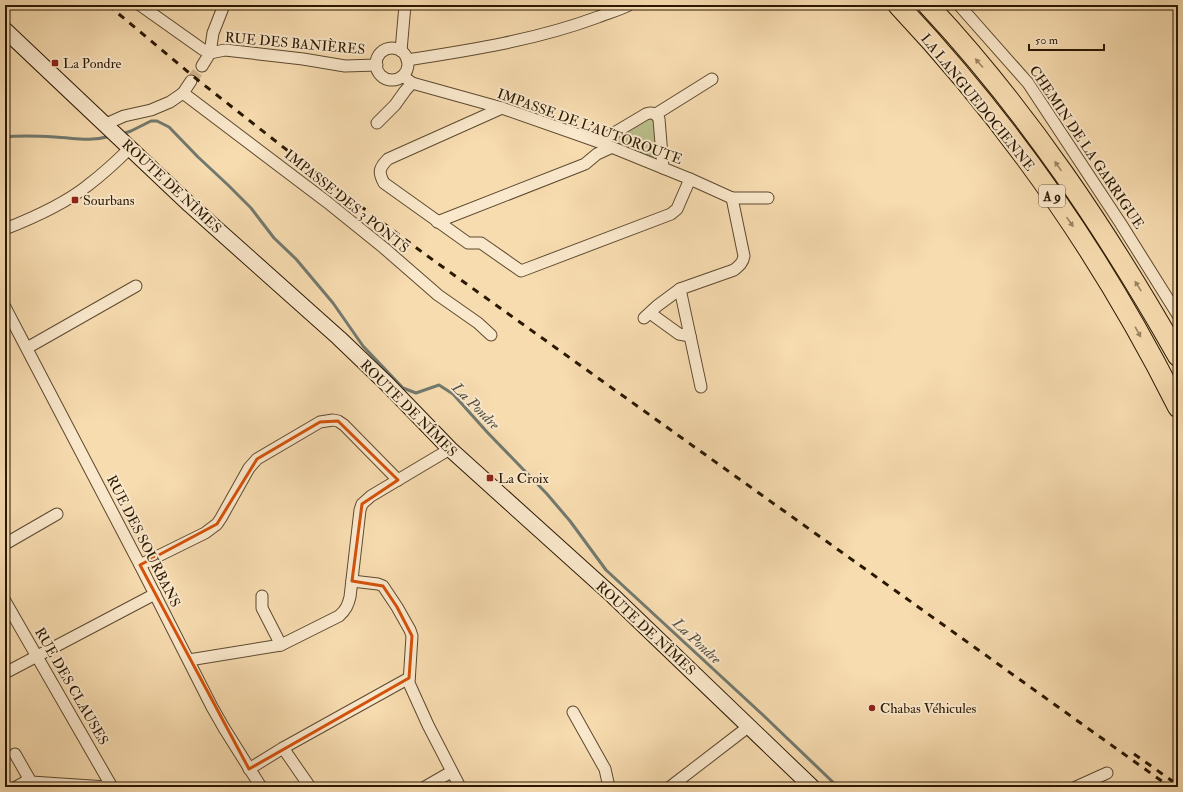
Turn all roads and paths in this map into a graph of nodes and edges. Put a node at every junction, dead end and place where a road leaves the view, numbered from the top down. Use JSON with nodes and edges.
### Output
{"nodes":[{"id":1,"x":140,"y":5,"type":"edge"},
{"id":2,"x":224,"y":5,"type":"edge"},
{"id":3,"x":405,"y":5,"type":"edge"},
{"id":4,"x":629,"y":5,"type":"edge"},
{"id":5,"x":898,"y":5,"type":"edge"},
{"id":6,"x":928,"y":5,"type":"edge"},
{"id":7,"x":959,"y":5,"type":"edge"},
{"id":8,"x":612,"y":8,"type":"edge"},
{"id":9,"x":5,"y":30,"type":"edge"},
{"id":10,"x":210,"y":53,"type":"junction"},
{"id":11,"x":404,"y":55,"type":"junction"},
{"id":12,"x":377,"y":65,"type":"junction"},
{"id":13,"x":202,"y":66,"type":"tunnel mouth"},
{"id":14,"x":403,"y":76,"type":"junction"},
{"id":15,"x":712,"y":79,"type":"dead end"},
{"id":16,"x":191,"y":81,"type":"tunnel mouth"},
{"id":17,"x":412,"y":83,"type":"junction"},
{"id":18,"x":183,"y":93,"type":"junction"},
{"id":19,"x":502,"y":108,"type":"junction"},
{"id":20,"x":656,"y":114,"type":"junction"},
{"id":21,"x":106,"y":124,"type":"junction"},
{"id":22,"x":377,"y":124,"type":"dead end"},
{"id":23,"x":599,"y":142,"type":"junction"},
{"id":24,"x":131,"y":148,"type":"junction"},
{"id":25,"x":610,"y":148,"type":"junction"},
{"id":26,"x":663,"y":168,"type":"junction"},
{"id":27,"x":690,"y":179,"type":"junction"},
{"id":28,"x":732,"y":198,"type":"junction"},
{"id":29,"x":768,"y":198,"type":"dead end"},
{"id":30,"x":437,"y":222,"type":"junction"},
{"id":31,"x":5,"y":229,"type":"edge"},
{"id":32,"x":136,"y":286,"type":"dead end"},
{"id":33,"x":680,"y":289,"type":"junction"},
{"id":34,"x":5,"y":306,"type":"edge"},
{"id":35,"x":1178,"y":315,"type":"edge"},
{"id":36,"x":491,"y":335,"type":"dead end"},
{"id":37,"x":690,"y":336,"type":"junction"},
{"id":38,"x":27,"y":348,"type":"junction"},
{"id":39,"x":1178,"y":356,"type":"edge"},
{"id":40,"x":701,"y":387,"type":"dead end"},
{"id":41,"x":1178,"y":407,"type":"edge"},
{"id":42,"x":450,"y":449,"type":"junction"},
{"id":43,"x":398,"y":480,"type":"junction"},
{"id":44,"x":57,"y":514,"type":"dead end"},
{"id":45,"x":5,"y":544,"type":"edge"},
{"id":46,"x":140,"y":565,"type":"junction"},
{"id":47,"x":352,"y":581,"type":"junction"},
{"id":48,"x":155,"y":594,"type":"junction"},
{"id":49,"x":262,"y":596,"type":"dead end"},
{"id":50,"x":5,"y":601,"type":"edge"},
{"id":51,"x":281,"y":645,"type":"junction"},
{"id":52,"x":36,"y":656,"type":"junction"},
{"id":53,"x":189,"y":660,"type":"junction"},
{"id":54,"x":5,"y":672,"type":"edge"},
{"id":55,"x":409,"y":678,"type":"junction"},
{"id":56,"x":573,"y":712,"type":"dead end"},
{"id":57,"x":748,"y":727,"type":"junction"},
{"id":58,"x":283,"y":748,"type":"junction"},
{"id":59,"x":16,"y":754,"type":"dead end"},
{"id":60,"x":249,"y":769,"type":"junction"},
{"id":61,"x":451,"y":772,"type":"junction"},
{"id":62,"x":1107,"y":773,"type":"dead end"},
{"id":63,"x":31,"y":782,"type":"junction"},
{"id":64,"x":259,"y":786,"type":"edge"},
{"id":65,"x":16,"y":787,"type":"edge"},
{"id":66,"x":107,"y":787,"type":"edge"},
{"id":67,"x":112,"y":787,"type":"edge"},
{"id":68,"x":310,"y":787,"type":"edge"},
{"id":69,"x":424,"y":787,"type":"edge"},
{"id":70,"x":460,"y":787,"type":"edge"},
{"id":71,"x":609,"y":787,"type":"edge"},
{"id":72,"x":670,"y":787,"type":"edge"},
{"id":73,"x":812,"y":787,"type":"edge"},
{"id":74,"x":1076,"y":787,"type":"edge"}],
"edges":[{"from":1,"to":10,"type":"street"},
{"from":2,"to":10,"type":"street"},
{"from":3,"to":11,"type":"street"},
{"from":4,"to":8,"type":"street"},
{"from":5,"to":41,"type":"highway","name":"LA LANGUEDOCIENNE","number":"A 9","one_way":true},
{"from":39,"to":6,"type":"highway","name":"LA LANGUEDOCIENNE","number":"A 9","one_way":true},
{"from":7,"to":35,"type":"street","name":"CHEMIN DE LA GARRIGUE"},
{"from":8,"to":11,"type":"street"},
{"from":9,"to":21,"type":"street","name":"ROUTE DE NÎMES"},
{"from":10,"to":12,"type":"street","name":"RUE DES BANIÈRES"},
{"from":10,"to":13,"type":"street"},
{"from":11,"to":12,"type":"street"},
{"from":11,"to":14,"type":"street"},
{"from":12,"to":14,"type":"street"},
{"from":14,"to":17,"type":"street","name":"IMPASSE DE L'AUTOROUTE"},
{"from":15,"to":20,"type":"street"},
{"from":16,"to":18,"type":"street"},
{"from":17,"to":19,"type":"street","name":"IMPASSE DE L'AUTOROUTE"},
{"from":17,"to":22,"type":"street"},
{"from":18,"to":21,"type":"street"},
{"from":18,"to":36,"type":"street","name":"IMPASSE DES 3 PONTS"},
{"from":19,"to":23,"type":"street","name":"IMPASSE DE L'AUTOROUTE"},
{"from":19,"to":30,"type":"street"},
{"from":20,"to":23,"type":"street"},
{"from":20,"to":26,"type":"street"},
{"from":21,"to":24,"type":"street","name":"ROUTE DE NÎMES"},
{"from":23,"to":25,"type":"street","name":"IMPASSE DE L'AUTOROUTE"},
{"from":24,"to":31,"type":"street"},
{"from":24,"to":42,"type":"street","name":"ROUTE DE NÎMES"},
{"from":25,"to":26,"type":"street","name":"IMPASSE DE L'AUTOROUTE"},
{"from":25,"to":30,"type":"street"},
{"from":26,"to":27,"type":"street","name":"IMPASSE DE L'AUTOROUTE"},
{"from":27,"to":28,"type":"street","name":"IMPASSE DE L'AUTOROUTE"},
{"from":27,"to":30,"type":"street"},
{"from":28,"to":29,"type":"street","name":"IMPASSE DE L'AUTOROUTE"},
{"from":28,"to":33,"type":"street"},
{"from":32,"to":38,"type":"street"},
{"from":33,"to":37,"type":"street"},
{"from":33,"to":37,"type":"street"},
{"from":34,"to":38,"type":"street","name":"RUE DES SOURBANS"},
{"from":37,"to":40,"type":"street"},
{"from":38,"to":46,"type":"street","name":"RUE DES SOURBANS"},
{"from":42,"to":43,"type":"street"},
{"from":42,"to":57,"type":"street","name":"ROUTE DE NÎMES"},
{"from":43,"to":46,"type":"street"},
{"from":43,"to":47,"type":"street"},
{"from":44,"to":45,"type":"street"},
{"from":46,"to":48,"type":"street","name":"RUE DES SOURBANS"},
{"from":47,"to":51,"type":"street"},
{"from":47,"to":55,"type":"street"},
{"from":48,"to":52,"type":"street"},
{"from":48,"to":53,"type":"street","name":"RUE DES SOURBANS"},
{"from":49,"to":51,"type":"street"},
{"from":50,"to":52,"type":"street","name":"RUE DES CLAUSES"},
{"from":51,"to":53,"type":"street"},
{"from":52,"to":54,"type":"street"},
{"from":52,"to":67,"type":"street","name":"RUE DES CLAUSES"},
{"from":53,"to":60,"type":"street","name":"RUE DES SOURBANS"},
{"from":55,"to":58,"type":"street"},
{"from":55,"to":61,"type":"street"},
{"from":56,"to":71,"type":"street"},
{"from":57,"to":72,"type":"street"},
{"from":57,"to":73,"type":"street","name":"ROUTE DE NÎMES"},
{"from":58,"to":60,"type":"street"},
{"from":58,"to":68,"type":"street"},
{"from":59,"to":63,"type":"street"},
{"from":60,"to":64,"type":"street","name":"RUE DES SOURBANS"},
{"from":61,"to":69,"type":"street"},
{"from":61,"to":70,"type":"street"},
{"from":62,"to":74,"type":"street"},
{"from":63,"to":65,"type":"street"},
{"from":63,"to":66,"type":"street"}]}
